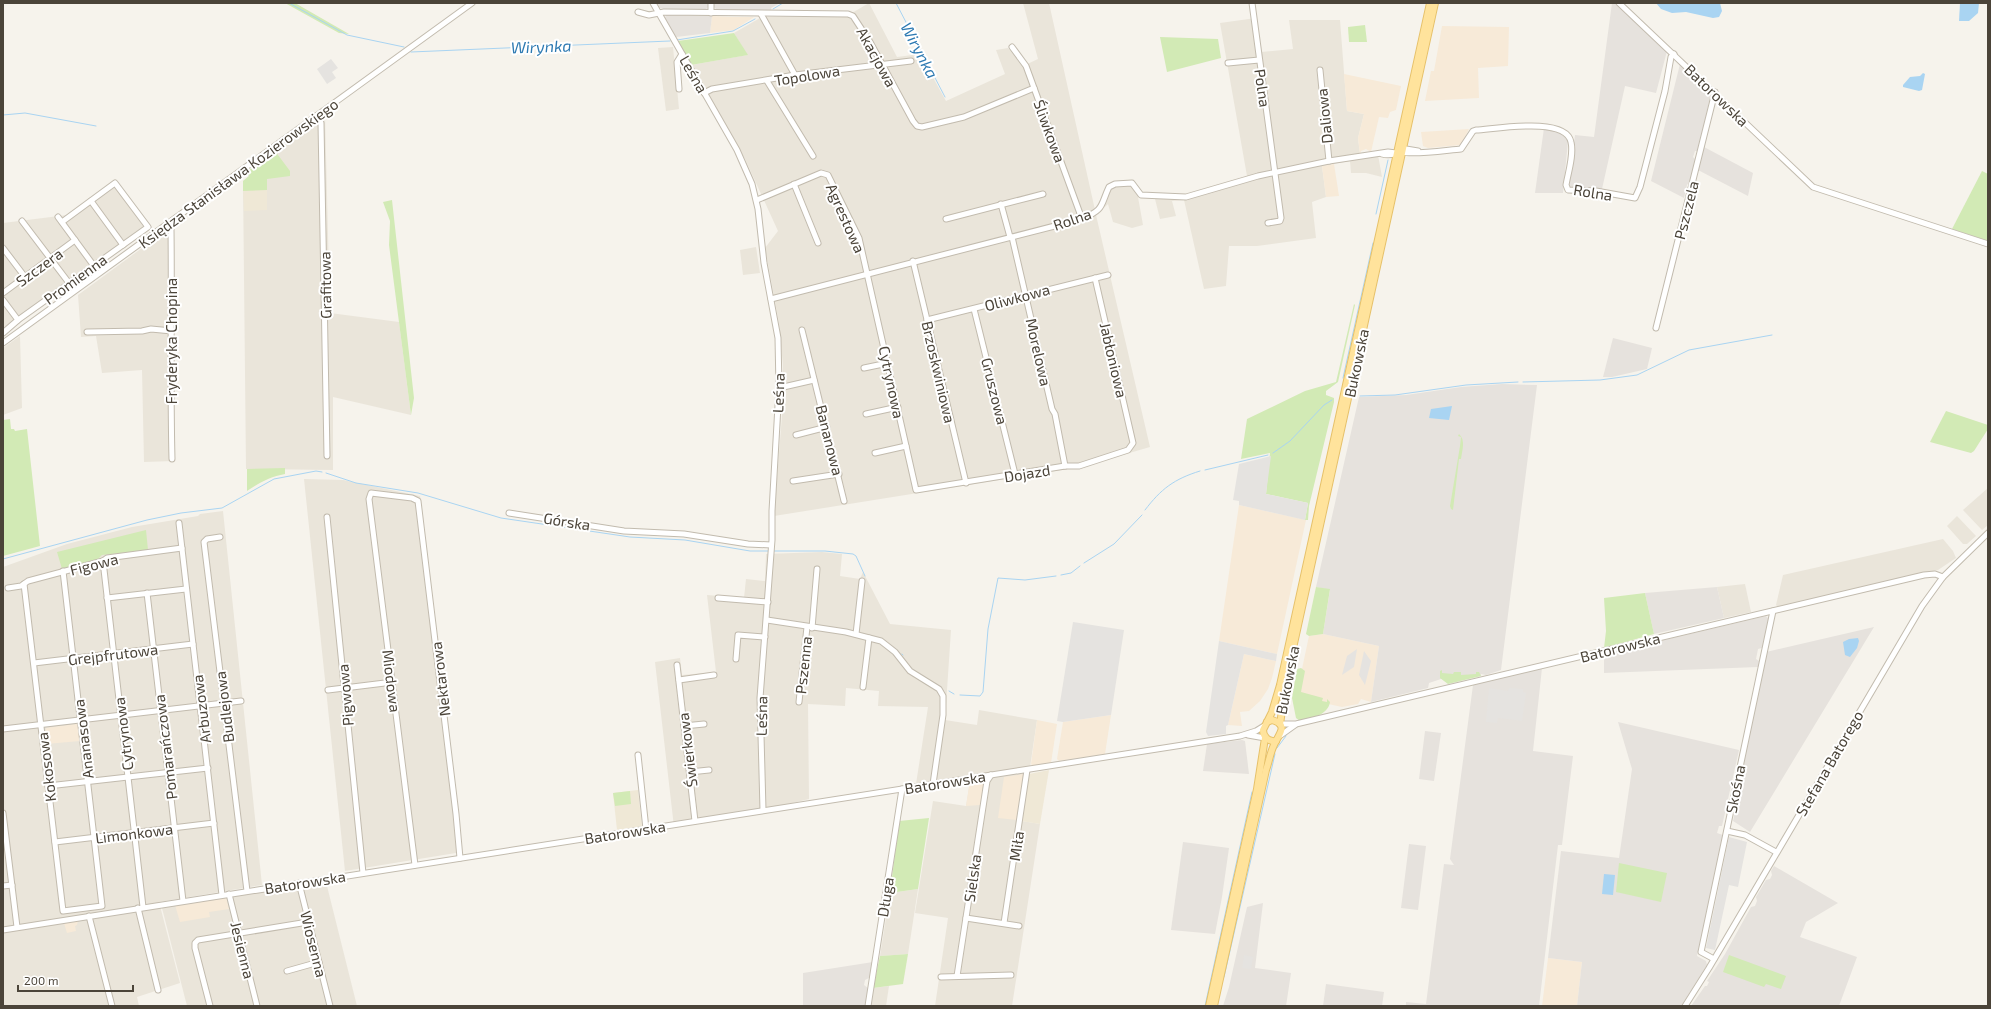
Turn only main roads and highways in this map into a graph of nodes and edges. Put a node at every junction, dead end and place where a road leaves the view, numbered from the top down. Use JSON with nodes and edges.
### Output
{"nodes":[{"id":1,"x":1430,"y":3,"type":"edge"},
{"id":2,"x":1436,"y":3,"type":"edge"},
{"id":3,"x":1266,"y":724,"type":"junction"},
{"id":4,"x":1280,"y":724,"type":"junction"},
{"id":5,"x":1265,"y":738,"type":"junction"},
{"id":6,"x":1276,"y":741,"type":"junction"},
{"id":7,"x":1209,"y":1006,"type":"edge"},
{"id":8,"x":1214,"y":1006,"type":"edge"}],
"edges":[{"from":1,"to":3,"type":"main road","name":"Bukowska"},
{"from":2,"to":4,"type":"main road","name":"Bukowska"},
{"from":3,"to":4,"type":"main road"},
{"from":3,"to":5,"type":"main road"},
{"from":4,"to":6,"type":"main road"},
{"from":5,"to":6,"type":"main road"},
{"from":5,"to":7,"type":"main road"},
{"from":6,"to":8,"type":"main road"}]}
